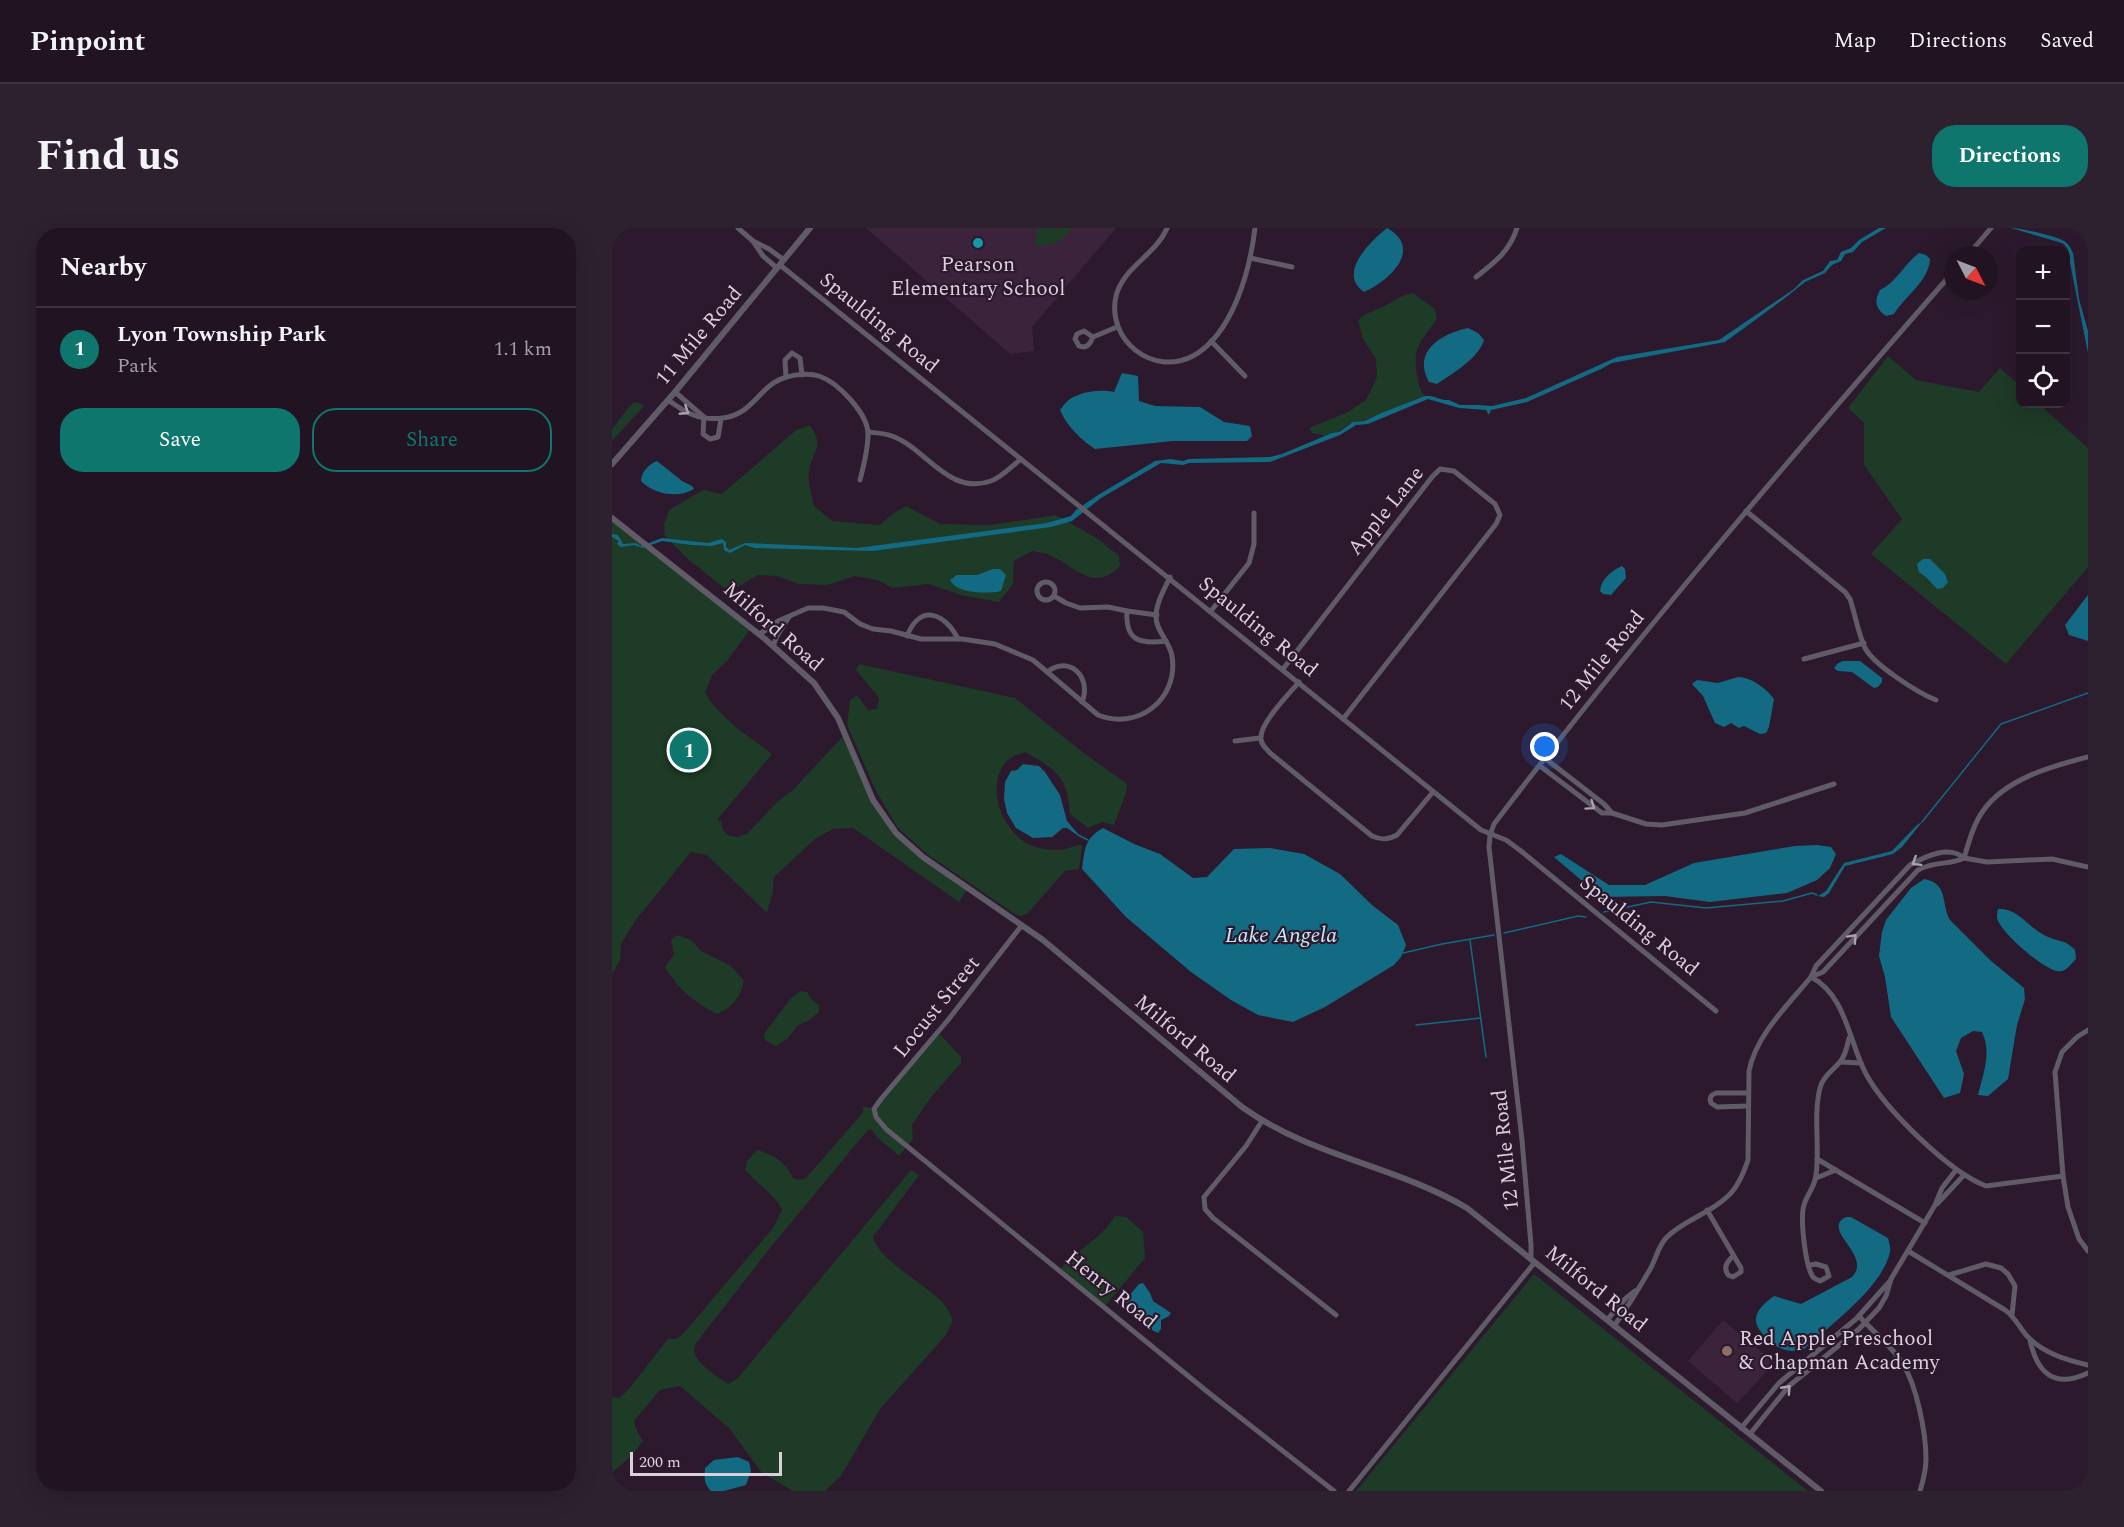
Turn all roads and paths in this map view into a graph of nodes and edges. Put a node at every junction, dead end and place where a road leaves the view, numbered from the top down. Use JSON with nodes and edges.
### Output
{"nodes":[{"id":1,"x":738,"y":228,"type":"edge"},
{"id":2,"x":810,"y":228,"type":"edge"},
{"id":3,"x":1167,"y":228,"type":"edge"},
{"id":4,"x":1255,"y":228,"type":"edge"},
{"id":5,"x":1516,"y":228,"type":"edge"},
{"id":6,"x":1991,"y":228,"type":"edge"},
{"id":7,"x":753,"y":241,"type":"junction"},
{"id":8,"x":1976,"y":246,"type":"edge"},
{"id":9,"x":1250,"y":258,"type":"junction"},
{"id":10,"x":780,"y":264,"type":"junction"},
{"id":11,"x":1292,"y":267,"type":"dead end"},
{"id":12,"x":1476,"y":277,"type":"dead end"},
{"id":13,"x":1944,"y":282,"type":"edge"},
{"id":14,"x":1117,"y":327,"type":"junction"},
{"id":15,"x":1093,"y":337,"type":"dead end"},
{"id":16,"x":1211,"y":341,"type":"junction"},
{"id":17,"x":802,"y":375,"type":"junction"},
{"id":18,"x":1245,"y":376,"type":"dead end"},
{"id":19,"x":786,"y":377,"type":"junction"},
{"id":20,"x":675,"y":392,"type":"junction"},
{"id":21,"x":668,"y":400,"type":"junction"},
{"id":22,"x":704,"y":417,"type":"junction"},
{"id":23,"x":721,"y":418,"type":"junction"},
{"id":24,"x":868,"y":432,"type":"junction"},
{"id":25,"x":1021,"y":459,"type":"junction"},
{"id":26,"x":612,"y":464,"type":"edge"},
{"id":27,"x":860,"y":480,"type":"dead end"},
{"id":28,"x":1746,"y":511,"type":"junction"},
{"id":29,"x":1254,"y":513,"type":"dead end"},
{"id":30,"x":612,"y":518,"type":"edge"},
{"id":31,"x":1170,"y":577,"type":"junction"},
{"id":32,"x":1054,"y":596,"type":"dead end"},
{"id":33,"x":1127,"y":611,"type":"junction"},
{"id":34,"x":1212,"y":611,"type":"junction"},
{"id":35,"x":1157,"y":615,"type":"junction"},
{"id":36,"x":790,"y":616,"type":"junction"},
{"id":37,"x":759,"y":634,"type":"junction"},
{"id":38,"x":907,"y":636,"type":"junction"},
{"id":39,"x":958,"y":639,"type":"junction"},
{"id":40,"x":1166,"y":641,"type":"junction"},
{"id":41,"x":1864,"y":643,"type":"junction"},
{"id":42,"x":773,"y":646,"type":"junction"},
{"id":43,"x":1804,"y":659,"type":"dead end"},
{"id":44,"x":1283,"y":669,"type":"junction"},
{"id":45,"x":1047,"y":672,"type":"junction"},
{"id":46,"x":1299,"y":682,"type":"junction"},
{"id":47,"x":1936,"y":700,"type":"dead end"},
{"id":48,"x":1082,"y":702,"type":"junction"},
{"id":49,"x":1343,"y":719,"type":"junction"},
{"id":50,"x":1260,"y":738,"type":"junction"},
{"id":51,"x":1235,"y":741,"type":"dead end"},
{"id":52,"x":2088,"y":757,"type":"edge"},
{"id":53,"x":1546,"y":759,"type":"junction"},
{"id":54,"x":1540,"y":766,"type":"junction"},
{"id":55,"x":1575,"y":782,"type":"junction"},
{"id":56,"x":1834,"y":784,"type":"dead end"},
{"id":57,"x":1570,"y":790,"type":"junction"},
{"id":58,"x":1434,"y":792,"type":"junction"},
{"id":59,"x":1612,"y":813,"type":"junction"},
{"id":60,"x":1490,"y":835,"type":"junction"},
{"id":61,"x":1964,"y":858,"type":"junction"},
{"id":62,"x":2088,"y":867,"type":"edge"},
{"id":63,"x":1022,"y":925,"type":"junction"},
{"id":64,"x":1810,"y":977,"type":"junction"},
{"id":65,"x":1716,"y":1011,"type":"dead end"},
{"id":66,"x":2088,"y":1030,"type":"edge"},
{"id":67,"x":1850,"y":1036,"type":"junction"},
{"id":68,"x":1840,"y":1062,"type":"junction"},
{"id":69,"x":1861,"y":1063,"type":"junction"},
{"id":70,"x":1748,"y":1093,"type":"junction"},
{"id":71,"x":1748,"y":1107,"type":"junction"},
{"id":72,"x":874,"y":1109,"type":"joint"},
{"id":73,"x":1262,"y":1121,"type":"junction"},
{"id":74,"x":1817,"y":1159,"type":"junction"},
{"id":75,"x":1836,"y":1170,"type":"junction"},
{"id":76,"x":1956,"y":1170,"type":"junction"},
{"id":77,"x":1964,"y":1175,"type":"junction"},
{"id":78,"x":2063,"y":1176,"type":"junction"},
{"id":79,"x":1816,"y":1178,"type":"junction"},
{"id":80,"x":1935,"y":1206,"type":"junction"},
{"id":81,"x":1707,"y":1210,"type":"junction"},
{"id":82,"x":1925,"y":1223,"type":"junction"},
{"id":83,"x":1908,"y":1251,"type":"junction"},
{"id":84,"x":2088,"y":1251,"type":"edge"},
{"id":85,"x":1733,"y":1256,"type":"dead end"},
{"id":86,"x":1533,"y":1260,"type":"junction"},
{"id":87,"x":1810,"y":1265,"type":"dead end"},
{"id":88,"x":1949,"y":1275,"type":"junction"},
{"id":89,"x":1891,"y":1280,"type":"junction"},
{"id":90,"x":1636,"y":1290,"type":"junction"},
{"id":91,"x":1335,"y":1315,"type":"dead end"},
{"id":92,"x":2012,"y":1315,"type":"junction"},
{"id":93,"x":1859,"y":1316,"type":"junction"},
{"id":94,"x":1608,"y":1320,"type":"junction"},
{"id":95,"x":1866,"y":1323,"type":"junction"},
{"id":96,"x":1614,"y":1326,"type":"junction"},
{"id":97,"x":2029,"y":1338,"type":"junction"},
{"id":98,"x":2088,"y":1365,"type":"edge"},
{"id":99,"x":2088,"y":1373,"type":"edge"},
{"id":100,"x":1741,"y":1428,"type":"junction"},
{"id":101,"x":1749,"y":1434,"type":"junction"},
{"id":102,"x":1334,"y":1491,"type":"edge"},
{"id":103,"x":1349,"y":1491,"type":"edge"},
{"id":104,"x":1821,"y":1491,"type":"edge"},
{"id":105,"x":1920,"y":1491,"type":"edge"}],
"edges":[{"from":1,"to":7,"type":"street"},
{"from":2,"to":10,"type":"street","name":"11 Mile Road"},
{"from":3,"to":14,"type":"street"},
{"from":4,"to":9,"type":"street"},
{"from":5,"to":12,"type":"street"},
{"from":6,"to":8,"type":"street"},
{"from":7,"to":10,"type":"street"},
{"from":7,"to":10,"type":"street"},
{"from":9,"to":11,"type":"street"},
{"from":9,"to":16,"type":"street"},
{"from":10,"to":20,"type":"street","name":"11 Mile Road"},
{"from":10,"to":25,"type":"street","name":"Spaulding Road"},
{"from":13,"to":28,"type":"street","name":"12 Mile Road"},
{"from":14,"to":15,"type":"street"},
{"from":14,"to":16,"type":"street"},
{"from":16,"to":18,"type":"street"},
{"from":17,"to":19,"type":"street"},
{"from":17,"to":19,"type":"street"},
{"from":17,"to":24,"type":"street"},
{"from":19,"to":23,"type":"street"},
{"from":20,"to":21,"type":"street","name":"11 Mile Road"},
{"from":20,"to":22,"type":"street"},
{"from":21,"to":22,"type":"street","one_way":true},
{"from":21,"to":26,"type":"street","name":"11 Mile Road"},
{"from":22,"to":23,"type":"street"},
{"from":22,"to":23,"type":"street"},
{"from":24,"to":25,"type":"street"},
{"from":24,"to":27,"type":"street"},
{"from":25,"to":31,"type":"street","name":"Spaulding Road"},
{"from":28,"to":41,"type":"street"},
{"from":28,"to":53,"type":"street","name":"12 Mile Road"},
{"from":29,"to":34,"type":"street"},
{"from":30,"to":37,"type":"street","name":"Milford Road"},
{"from":31,"to":34,"type":"street","name":"Spaulding Road"},
{"from":31,"to":35,"type":"street"},
{"from":32,"to":33,"type":"street"},
{"from":33,"to":35,"type":"street"},
{"from":33,"to":40,"type":"street"},
{"from":34,"to":44,"type":"street","name":"Spaulding Road"},
{"from":35,"to":40,"type":"street"},
{"from":36,"to":37,"type":"street"},
{"from":36,"to":38,"type":"street"},
{"from":36,"to":42,"type":"street"},
{"from":37,"to":42,"type":"street","name":"Milford Road"},
{"from":38,"to":39,"type":"street"},
{"from":38,"to":39,"type":"street"},
{"from":39,"to":45,"type":"street"},
{"from":40,"to":48,"type":"street"},
{"from":41,"to":43,"type":"street"},
{"from":41,"to":47,"type":"street"},
{"from":42,"to":63,"type":"street","name":"Milford Road"},
{"from":44,"to":46,"type":"street","name":"Spaulding Road"},
{"from":44,"to":49,"type":"street","name":"Apple Lane"},
{"from":45,"to":48,"type":"street"},
{"from":45,"to":48,"type":"street"},
{"from":46,"to":49,"type":"street","name":"Spaulding Road"},
{"from":46,"to":50,"type":"street"},
{"from":49,"to":58,"type":"street","name":"Spaulding Road"},
{"from":50,"to":51,"type":"street"},
{"from":50,"to":58,"type":"street"},
{"from":52,"to":61,"type":"street"},
{"from":53,"to":54,"type":"street","name":"12 Mile Road"},
{"from":53,"to":55,"type":"street"},
{"from":54,"to":57,"type":"street"},
{"from":54,"to":60,"type":"street","name":"12 Mile Road"},
{"from":55,"to":57,"type":"street"},
{"from":55,"to":59,"type":"street"},
{"from":56,"to":59,"type":"street"},
{"from":57,"to":59,"type":"street","one_way":true},
{"from":58,"to":60,"type":"street","name":"Spaulding Road"},
{"from":60,"to":65,"type":"street","name":"Spaulding Road"},
{"from":60,"to":86,"type":"street","name":"12 Mile Road"},
{"from":61,"to":62,"type":"street"},
{"from":64,"to":61,"type":"street","one_way":true},
{"from":61,"to":64,"type":"street","one_way":true},
{"from":63,"to":72,"type":"street","name":"Locust Street"},
{"from":63,"to":73,"type":"street","name":"Milford Road"},
{"from":64,"to":67,"type":"street"},
{"from":64,"to":70,"type":"street"},
{"from":66,"to":78,"type":"street"},
{"from":67,"to":68,"type":"street"},
{"from":67,"to":69,"type":"street"},
{"from":68,"to":69,"type":"street"},
{"from":68,"to":74,"type":"street"},
{"from":69,"to":76,"type":"street"},
{"from":70,"to":71,"type":"street"},
{"from":70,"to":71,"type":"street"},
{"from":71,"to":81,"type":"street"},
{"from":72,"to":102,"type":"street","name":"Henry Road"},
{"from":73,"to":86,"type":"street","name":"Milford Road"},
{"from":73,"to":91,"type":"street"},
{"from":74,"to":75,"type":"street"},
{"from":74,"to":79,"type":"street"},
{"from":75,"to":79,"type":"street"},
{"from":75,"to":82,"type":"street"},
{"from":76,"to":77,"type":"street"},
{"from":76,"to":80,"type":"street"},
{"from":77,"to":78,"type":"street"},
{"from":77,"to":80,"type":"street"},
{"from":78,"to":84,"type":"street"},
{"from":79,"to":87,"type":"street"},
{"from":80,"to":82,"type":"street"},
{"from":81,"to":85,"type":"street"},
{"from":81,"to":90,"type":"street"},
{"from":82,"to":83,"type":"street"},
{"from":83,"to":88,"type":"street"},
{"from":83,"to":89,"type":"street"},
{"from":86,"to":94,"type":"street","name":"Milford Road"},
{"from":86,"to":103,"type":"street"},
{"from":88,"to":92,"type":"street"},
{"from":88,"to":92,"type":"street"},
{"from":89,"to":93,"type":"street"},
{"from":89,"to":95,"type":"street"},
{"from":90,"to":94,"type":"street"},
{"from":90,"to":96,"type":"street"},
{"from":92,"to":97,"type":"street"},
{"from":93,"to":95,"type":"street"},
{"from":93,"to":100,"type":"street"},
{"from":94,"to":96,"type":"street","name":"Milford Road"},
{"from":101,"to":95,"type":"street","one_way":true},
{"from":95,"to":105,"type":"street"},
{"from":96,"to":100,"type":"street","name":"Milford Road"},
{"from":97,"to":98,"type":"street"},
{"from":97,"to":99,"type":"street"},
{"from":100,"to":101,"type":"street","name":"Milford Road"},
{"from":101,"to":104,"type":"street","name":"Milford Road"}]}
